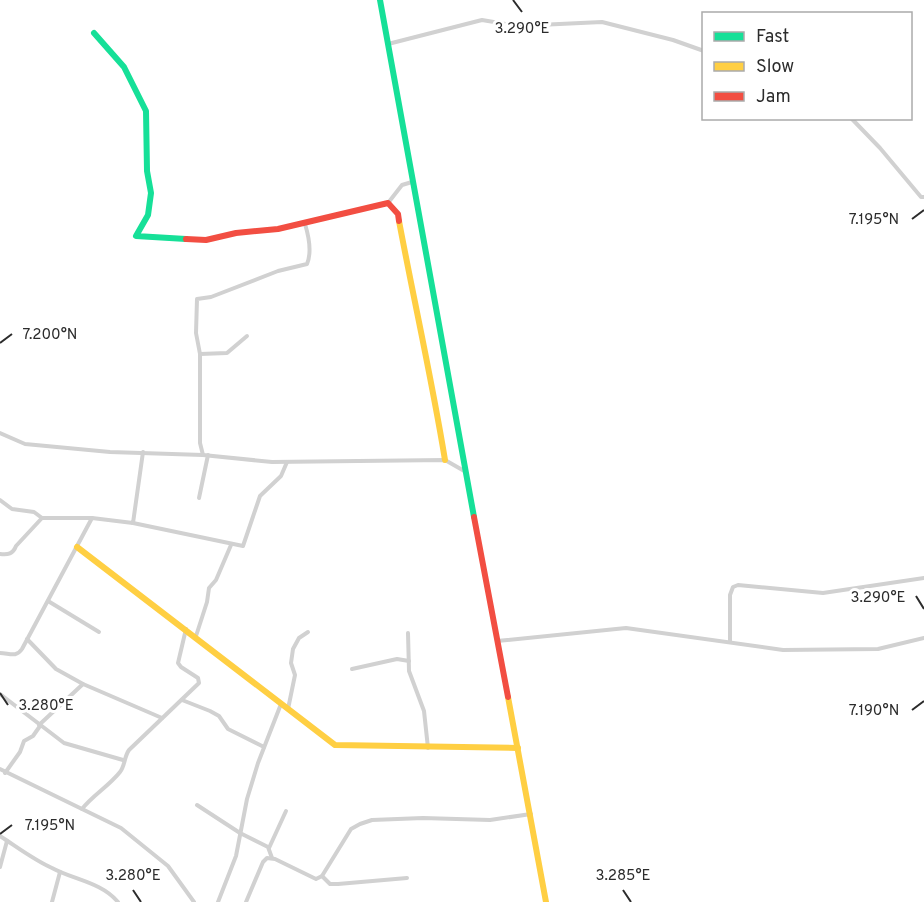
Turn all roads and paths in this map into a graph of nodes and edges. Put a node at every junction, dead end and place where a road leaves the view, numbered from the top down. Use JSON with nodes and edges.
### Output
{"nodes":[{"id":1,"x":380,"y":0,"type":"edge"},
{"id":2,"x":94,"y":33,"type":"dead end"},
{"id":3,"x":388,"y":44,"type":"junction"},
{"id":4,"x":702,"y":50,"type":"edge"},
{"id":5,"x":853,"y":120,"type":"edge"},
{"id":6,"x":412,"y":182,"type":"junction"},
{"id":7,"x":924,"y":197,"type":"edge"},
{"id":8,"x":388,"y":203,"type":"junction"},
{"id":9,"x":305,"y":224,"type":"junction"},
{"id":10,"x":247,"y":336,"type":"dead end"},
{"id":11,"x":200,"y":354,"type":"junction"},
{"id":12,"x":0,"y":433,"type":"edge"},
{"id":13,"x":143,"y":452,"type":"junction"},
{"id":14,"x":205,"y":455,"type":"junction"},
{"id":15,"x":445,"y":460,"type":"junction"},
{"id":16,"x":288,"y":462,"type":"junction"},
{"id":17,"x":466,"y":471,"type":"junction"},
{"id":18,"x":199,"y":498,"type":"dead end"},
{"id":19,"x":0,"y":501,"type":"edge"},
{"id":20,"x":42,"y":518,"type":"junction"},
{"id":21,"x":92,"y":518,"type":"junction"},
{"id":22,"x":133,"y":523,"type":"junction"},
{"id":23,"x":231,"y":545,"type":"junction"},
{"id":24,"x":77,"y":547,"type":"junction"},
{"id":25,"x":0,"y":554,"type":"edge"},
{"id":26,"x":924,"y":578,"type":"edge"},
{"id":27,"x":48,"y":601,"type":"junction"},
{"id":28,"x":186,"y":629,"type":"junction"},
{"id":29,"x":99,"y":632,"type":"dead end"},
{"id":30,"x":308,"y":632,"type":"dead end"},
{"id":31,"x":408,"y":633,"type":"dead end"},
{"id":32,"x":196,"y":636,"type":"junction"},
{"id":33,"x":924,"y":638,"type":"edge"},
{"id":34,"x":27,"y":639,"type":"junction"},
{"id":35,"x":497,"y":640,"type":"junction"},
{"id":36,"x":730,"y":642,"type":"junction"},
{"id":37,"x":0,"y":653,"type":"edge"},
{"id":38,"x":409,"y":661,"type":"junction"},
{"id":39,"x":352,"y":669,"type":"dead end"},
{"id":40,"x":83,"y":684,"type":"junction"},
{"id":41,"x":0,"y":694,"type":"edge"},
{"id":42,"x":182,"y":699,"type":"junction"},
{"id":43,"x":281,"y":704,"type":"junction"},
{"id":44,"x":288,"y":709,"type":"junction"},
{"id":45,"x":162,"y":718,"type":"junction"},
{"id":46,"x":40,"y":725,"type":"junction"},
{"id":47,"x":264,"y":747,"type":"junction"},
{"id":48,"x":428,"y":748,"type":"junction"},
{"id":49,"x":518,"y":748,"type":"junction"},
{"id":50,"x":123,"y":760,"type":"junction"},
{"id":51,"x":0,"y":769,"type":"edge"},
{"id":52,"x":5,"y":773,"type":"junction"},
{"id":53,"x":197,"y":805,"type":"dead end"},
{"id":54,"x":82,"y":809,"type":"junction"},
{"id":55,"x":286,"y":811,"type":"dead end"},
{"id":56,"x":531,"y":814,"type":"junction"},
{"id":57,"x":240,"y":833,"type":"junction"},
{"id":58,"x":0,"y":836,"type":"edge"},
{"id":59,"x":8,"y":841,"type":"junction"},
{"id":60,"x":269,"y":849,"type":"junction"},
{"id":61,"x":272,"y":858,"type":"junction"},
{"id":62,"x":0,"y":867,"type":"edge"},
{"id":63,"x":60,"y":872,"type":"junction"},
{"id":64,"x":322,"y":876,"type":"junction"},
{"id":65,"x":407,"y":878,"type":"dead end"},
{"id":66,"x":52,"y":902,"type":"edge"},
{"id":67,"x":118,"y":902,"type":"edge"},
{"id":68,"x":194,"y":902,"type":"edge"},
{"id":69,"x":218,"y":902,"type":"edge"},
{"id":70,"x":246,"y":902,"type":"edge"},
{"id":71,"x":546,"y":902,"type":"edge"}],
"edges":[{"from":1,"to":3,"type":"street"},
{"from":2,"to":9,"type":"street"},
{"from":3,"to":4,"type":"street"},
{"from":3,"to":6,"type":"street"},
{"from":5,"to":7,"type":"street"},
{"from":6,"to":8,"type":"street"},
{"from":6,"to":17,"type":"street"},
{"from":8,"to":9,"type":"street"},
{"from":8,"to":15,"type":"street"},
{"from":9,"to":11,"type":"street"},
{"from":10,"to":11,"type":"street"},
{"from":11,"to":14,"type":"street"},
{"from":12,"to":13,"type":"street"},
{"from":13,"to":14,"type":"street"},
{"from":13,"to":22,"type":"street"},
{"from":14,"to":16,"type":"street"},
{"from":14,"to":18,"type":"street"},
{"from":15,"to":16,"type":"street"},
{"from":15,"to":17,"type":"street"},
{"from":16,"to":23,"type":"street"},
{"from":17,"to":35,"type":"street"},
{"from":19,"to":20,"type":"street"},
{"from":20,"to":21,"type":"street"},
{"from":20,"to":25,"type":"street"},
{"from":21,"to":22,"type":"street"},
{"from":21,"to":24,"type":"street"},
{"from":22,"to":23,"type":"street"},
{"from":23,"to":32,"type":"street"},
{"from":24,"to":27,"type":"street"},
{"from":24,"to":28,"type":"street"},
{"from":26,"to":36,"type":"street"},
{"from":27,"to":29,"type":"street"},
{"from":27,"to":34,"type":"street"},
{"from":28,"to":32,"type":"street"},
{"from":28,"to":42,"type":"street"},
{"from":30,"to":44,"type":"street"},
{"from":31,"to":38,"type":"street"},
{"from":32,"to":43,"type":"street"},
{"from":33,"to":36,"type":"street"},
{"from":34,"to":37,"type":"street"},
{"from":34,"to":40,"type":"street"},
{"from":35,"to":36,"type":"street"},
{"from":35,"to":49,"type":"street"},
{"from":38,"to":39,"type":"street"},
{"from":38,"to":48,"type":"street"},
{"from":40,"to":45,"type":"street"},
{"from":40,"to":46,"type":"street"},
{"from":41,"to":46,"type":"street"},
{"from":42,"to":45,"type":"street"},
{"from":42,"to":47,"type":"street"},
{"from":43,"to":44,"type":"street"},
{"from":43,"to":47,"type":"street"},
{"from":44,"to":48,"type":"street"},
{"from":45,"to":50,"type":"street"},
{"from":46,"to":50,"type":"street"},
{"from":46,"to":52,"type":"street"},
{"from":47,"to":57,"type":"street"},
{"from":48,"to":49,"type":"street"},
{"from":49,"to":56,"type":"street"},
{"from":50,"to":54,"type":"street"},
{"from":51,"to":52,"type":"street"},
{"from":52,"to":54,"type":"street"},
{"from":53,"to":57,"type":"street"},
{"from":54,"to":68,"type":"street"},
{"from":55,"to":60,"type":"street"},
{"from":56,"to":64,"type":"street"},
{"from":56,"to":71,"type":"street"},
{"from":57,"to":60,"type":"street"},
{"from":57,"to":69,"type":"street"},
{"from":58,"to":59,"type":"street"},
{"from":59,"to":62,"type":"street"},
{"from":59,"to":63,"type":"street"},
{"from":60,"to":61,"type":"street"},
{"from":61,"to":64,"type":"street"},
{"from":61,"to":70,"type":"street"},
{"from":63,"to":66,"type":"street"},
{"from":63,"to":67,"type":"street"},
{"from":64,"to":65,"type":"street"}]}
